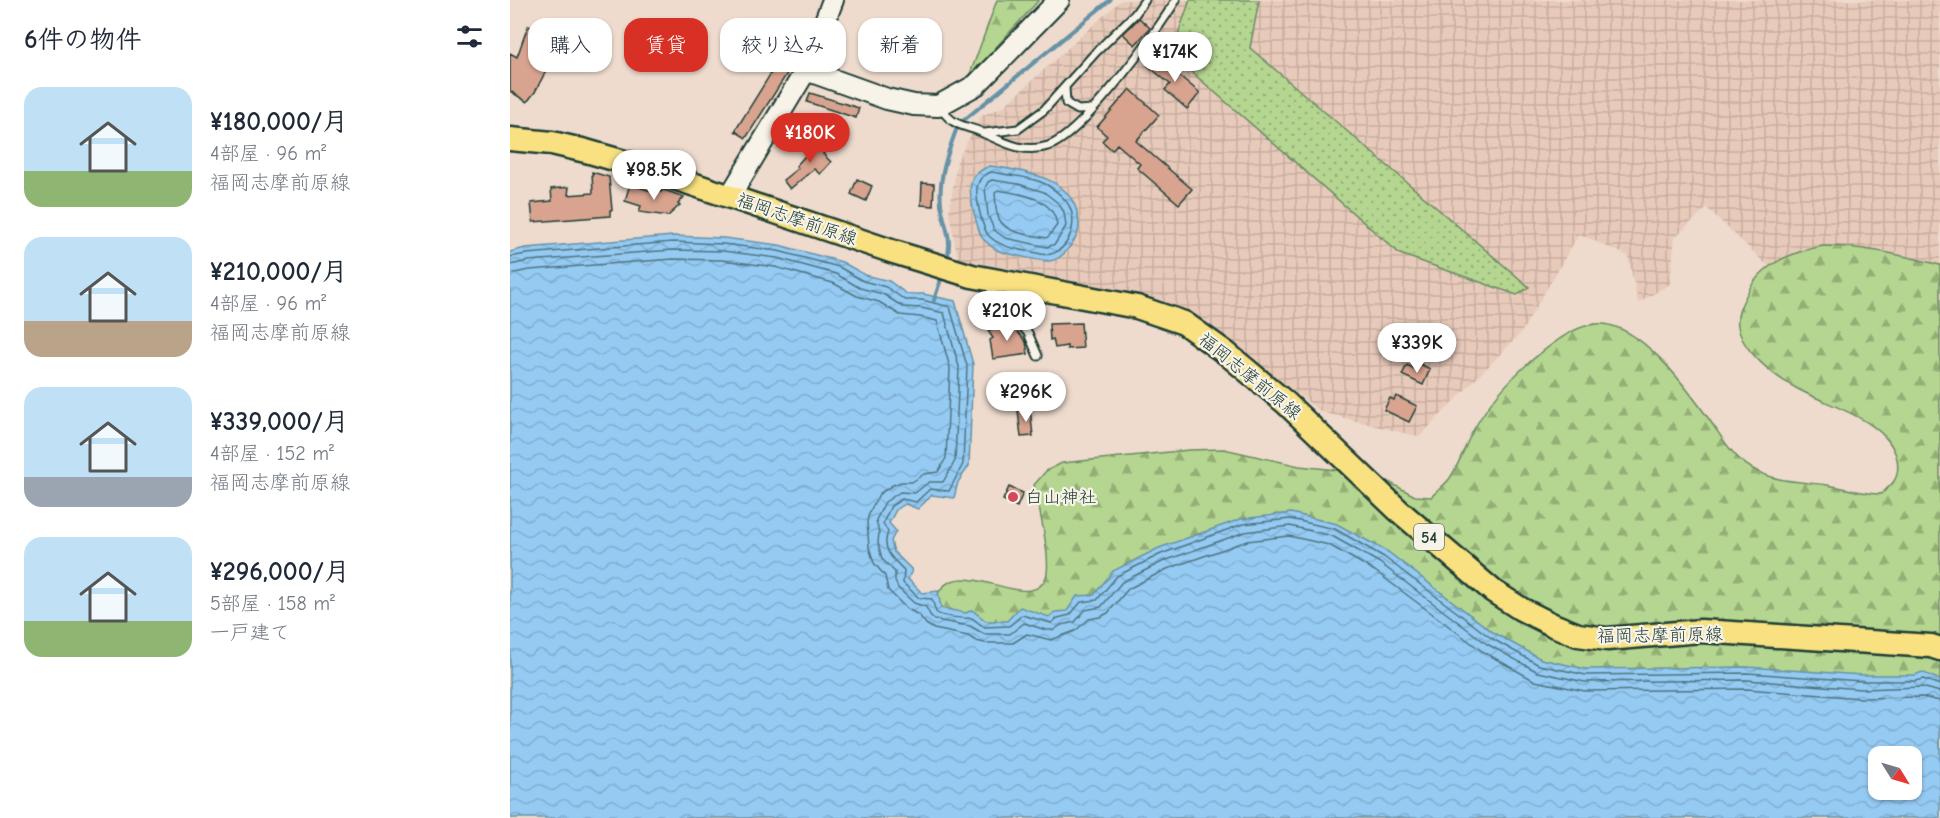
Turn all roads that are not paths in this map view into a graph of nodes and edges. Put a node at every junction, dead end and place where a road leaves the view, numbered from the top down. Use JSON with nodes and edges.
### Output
{"nodes":[{"id":1,"x":833,"y":0,"type":"edge"},
{"id":2,"x":1059,"y":0,"type":"edge"},
{"id":3,"x":1145,"y":0,"type":"edge"},
{"id":4,"x":1176,"y":0,"type":"edge"},
{"id":5,"x":826,"y":18,"type":"edge"},
{"id":6,"x":805,"y":72,"type":"edge"},
{"id":7,"x":812,"y":72,"type":"edge"},
{"id":8,"x":1065,"y":87,"type":"junction"},
{"id":9,"x":938,"y":106,"type":"junction"},
{"id":10,"x":1093,"y":109,"type":"junction"},
{"id":11,"x":985,"y":133,"type":"junction"},
{"id":12,"x":510,"y":139,"type":"edge"},
{"id":13,"x":730,"y":196,"type":"junction"},
{"id":14,"x":982,"y":278,"type":"junction"},
{"id":15,"x":1038,"y":356,"type":"dead end"},
{"id":16,"x":1940,"y":649,"type":"edge"}],
"edges":[{"from":1,"to":5,"type":"street"},
{"from":2,"to":9,"type":"street"},
{"from":3,"to":8,"type":"lane"},
{"from":4,"to":10,"type":"lane"},
{"from":6,"to":13,"type":"street"},
{"from":7,"to":9,"type":"street"},
{"from":8,"to":10,"type":"lane"},
{"from":8,"to":11,"type":"lane"},
{"from":9,"to":11,"type":"lane"},
{"from":10,"to":11,"type":"lane"},
{"from":12,"to":13,"type":"main road","name":"福岡志摩前原線","number":"54"},
{"from":13,"to":14,"type":"main road","name":"福岡志摩前原線","number":"54"},
{"from":14,"to":15,"type":"lane"},
{"from":14,"to":16,"type":"main road","name":"福岡志摩前原線","number":"54"}]}
